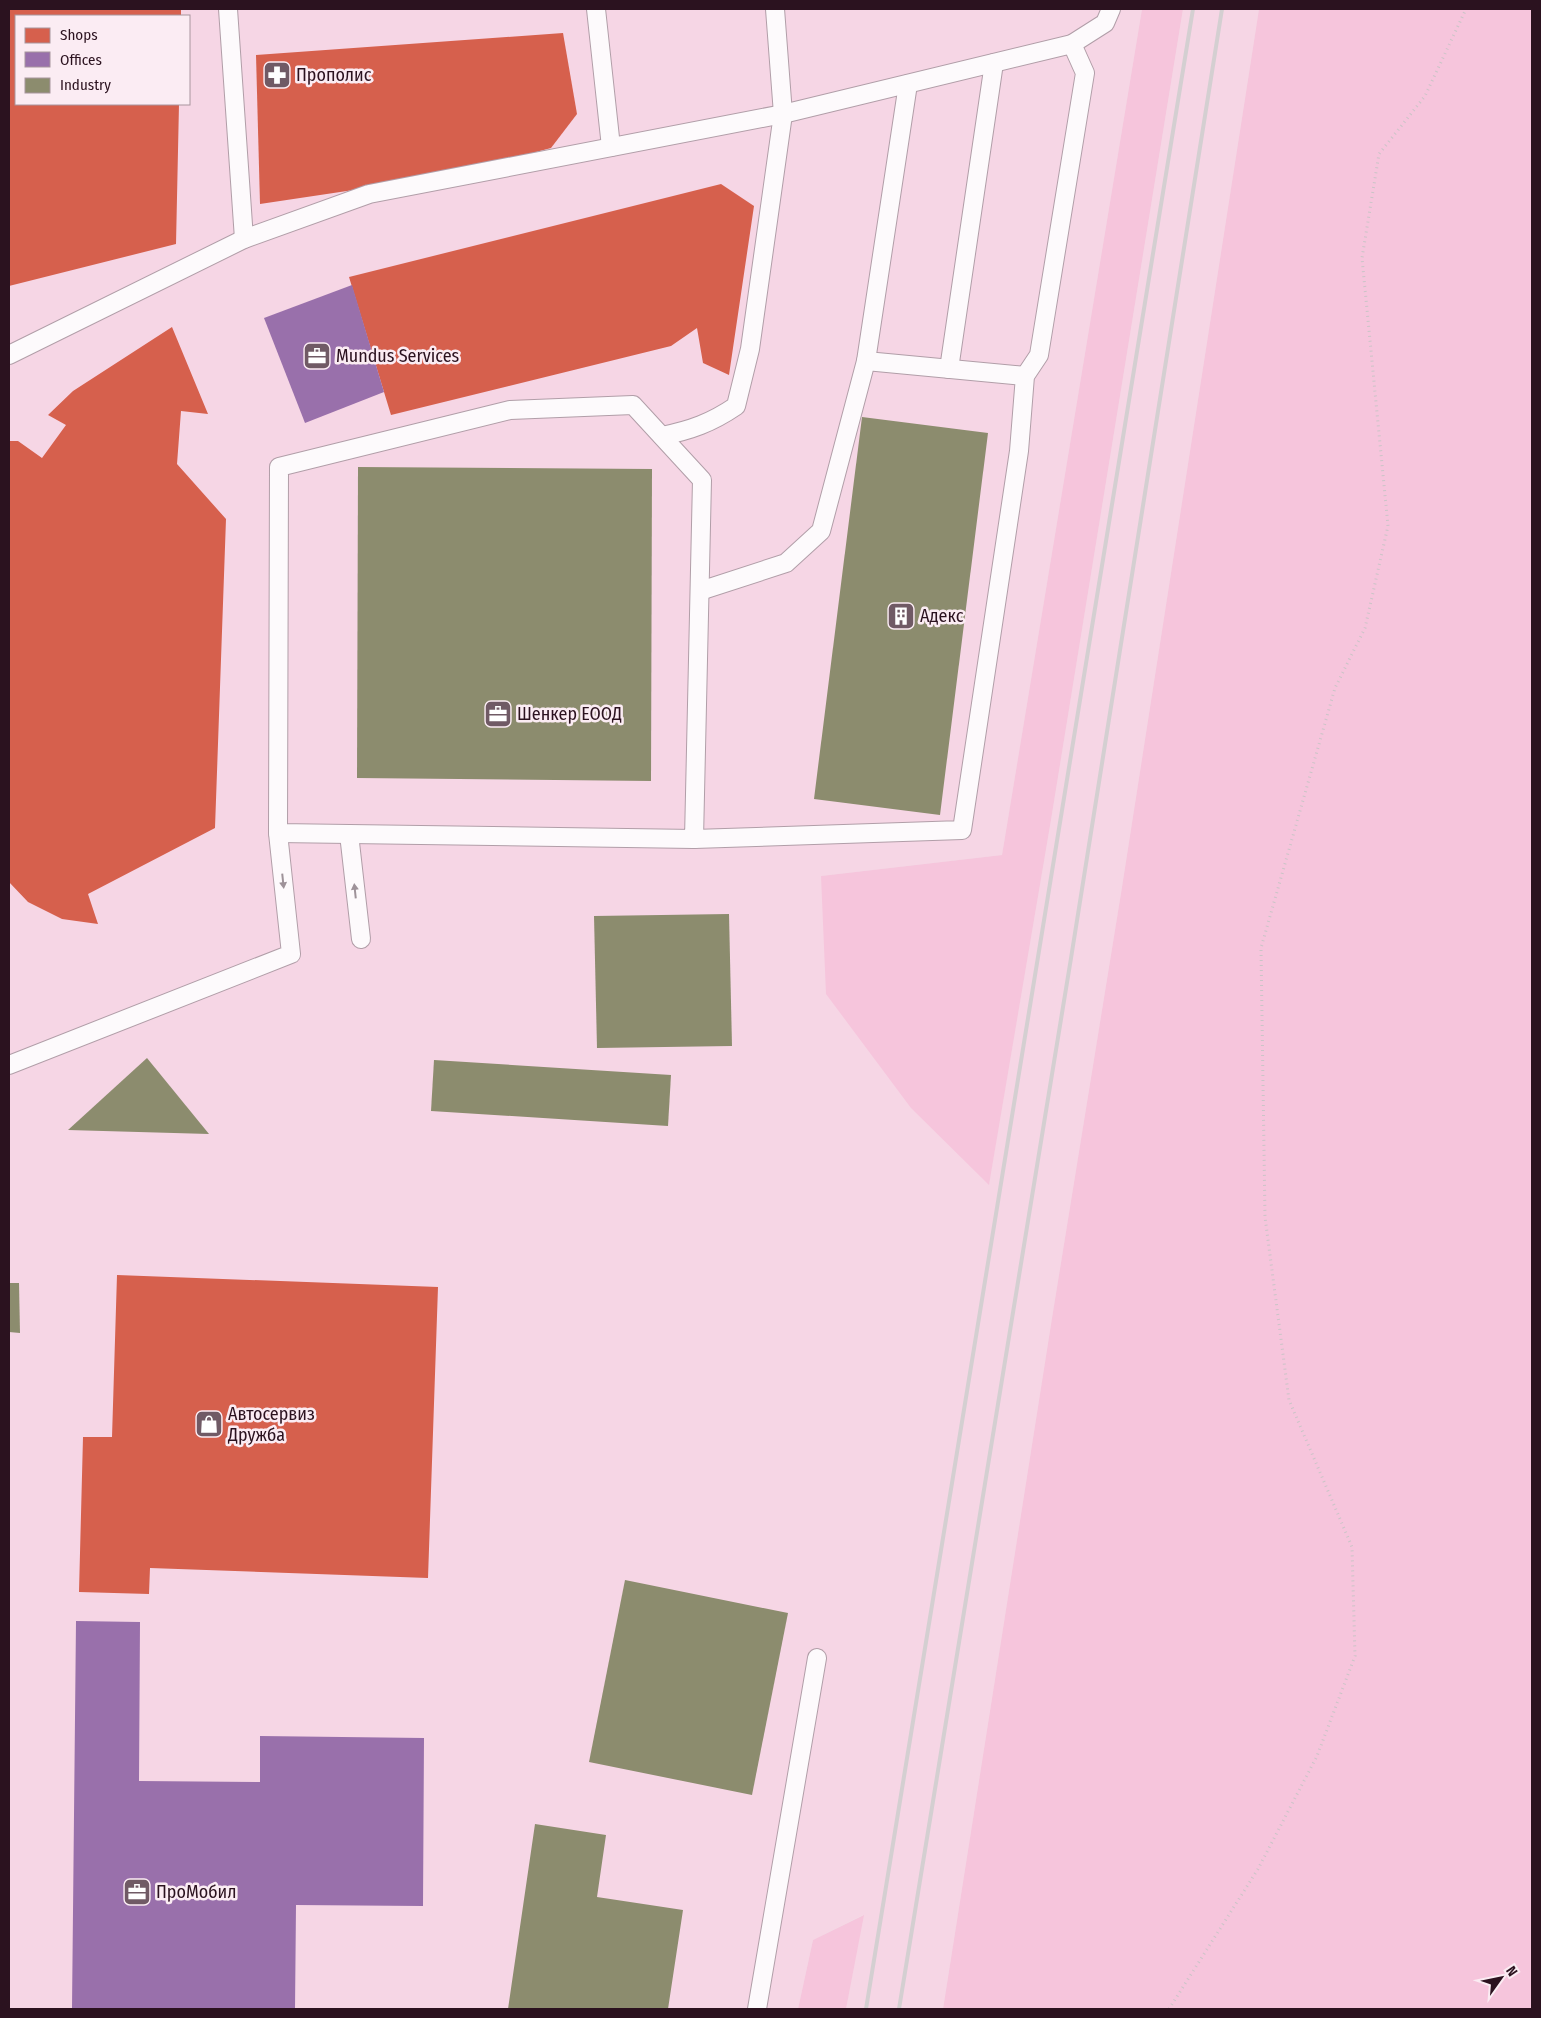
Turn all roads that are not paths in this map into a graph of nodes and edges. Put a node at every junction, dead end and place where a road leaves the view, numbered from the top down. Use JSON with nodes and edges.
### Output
{"nodes":[{"id":1,"x":228,"y":9,"type":"edge"},
{"id":2,"x":596,"y":9,"type":"edge"},
{"id":3,"x":775,"y":9,"type":"edge"},
{"id":4,"x":1111,"y":9,"type":"edge"},
{"id":5,"x":1072,"y":44,"type":"junction"},
{"id":6,"x":994,"y":63,"type":"junction"},
{"id":7,"x":908,"y":84,"type":"junction"},
{"id":8,"x":783,"y":114,"type":"junction"},
{"id":9,"x":611,"y":147,"type":"junction"},
{"id":10,"x":244,"y":238,"type":"junction"},
{"id":11,"x":9,"y":355,"type":"edge"},
{"id":12,"x":866,"y":361,"type":"junction"},
{"id":13,"x":949,"y":369,"type":"junction"},
{"id":14,"x":1025,"y":376,"type":"junction"},
{"id":15,"x":662,"y":436,"type":"junction"},
{"id":16,"x":700,"y":591,"type":"junction"},
{"id":17,"x":278,"y":833,"type":"junction"},
{"id":18,"x":349,"y":834,"type":"junction"},
{"id":19,"x":694,"y":839,"type":"junction"},
{"id":20,"x":360,"y":939,"type":"dead end"},
{"id":21,"x":9,"y":1066,"type":"edge"},
{"id":22,"x":817,"y":1658,"type":"dead end"},
{"id":23,"x":758,"y":2009,"type":"edge"}],
"edges":[{"from":1,"to":10,"type":"lane"},
{"from":2,"to":9,"type":"lane"},
{"from":3,"to":8,"type":"lane"},
{"from":4,"to":5,"type":"lane"},
{"from":5,"to":6,"type":"lane"},
{"from":5,"to":14,"type":"lane"},
{"from":6,"to":7,"type":"lane"},
{"from":6,"to":13,"type":"lane"},
{"from":7,"to":8,"type":"lane"},
{"from":7,"to":12,"type":"lane"},
{"from":8,"to":9,"type":"lane"},
{"from":8,"to":15,"type":"lane"},
{"from":9,"to":10,"type":"lane"},
{"from":10,"to":11,"type":"lane"},
{"from":12,"to":13,"type":"lane"},
{"from":12,"to":16,"type":"lane"},
{"from":13,"to":14,"type":"lane"},
{"from":14,"to":19,"type":"lane"},
{"from":15,"to":16,"type":"lane"},
{"from":15,"to":17,"type":"lane"},
{"from":16,"to":19,"type":"lane"},
{"from":17,"to":18,"type":"lane"},
{"from":17,"to":21,"type":"lane","one_way":true},
{"from":18,"to":19,"type":"lane"},
{"from":20,"to":18,"type":"lane","one_way":true},
{"from":22,"to":23,"type":"lane"}]}
